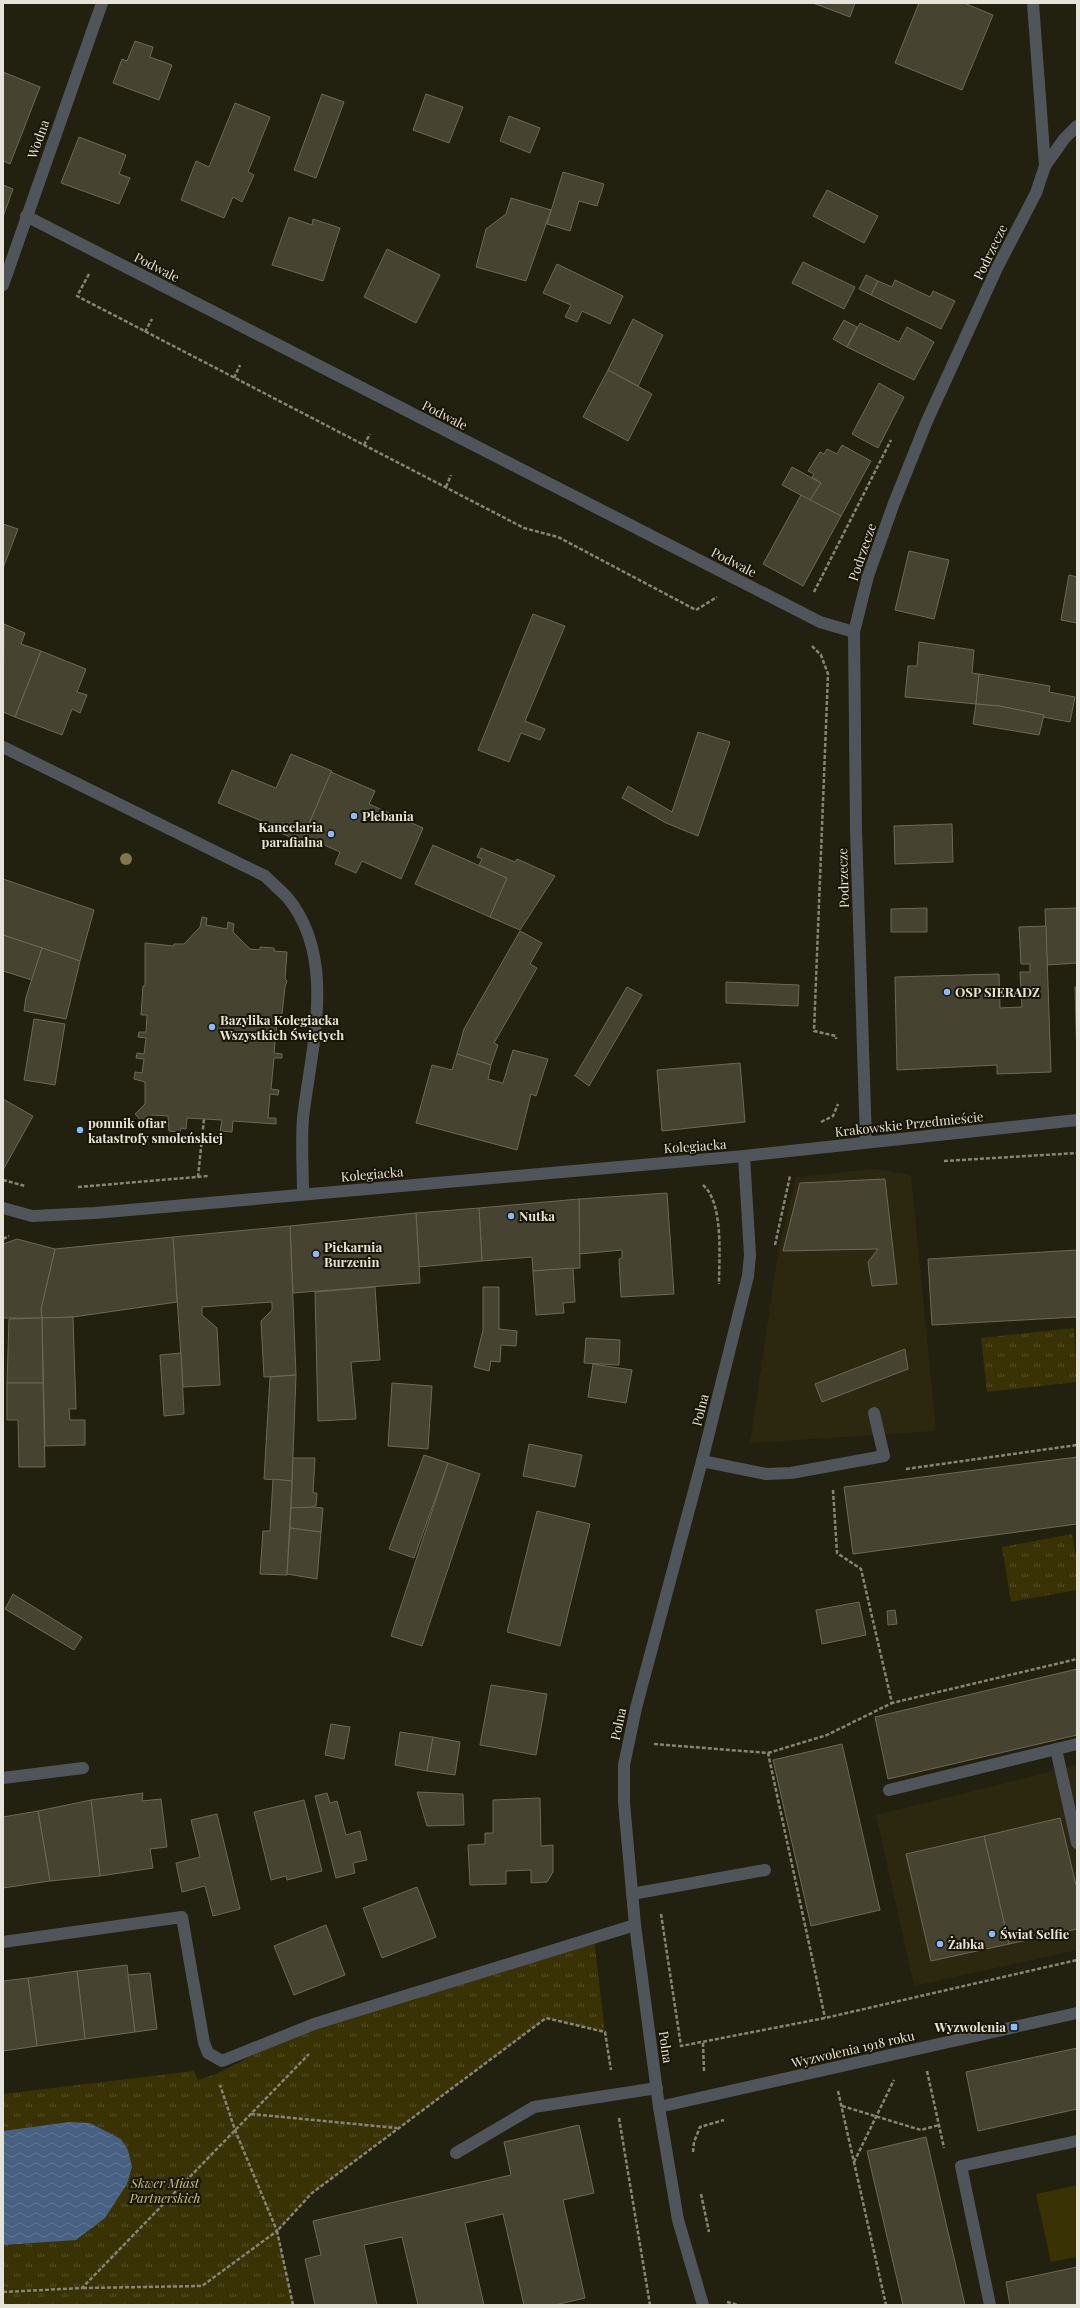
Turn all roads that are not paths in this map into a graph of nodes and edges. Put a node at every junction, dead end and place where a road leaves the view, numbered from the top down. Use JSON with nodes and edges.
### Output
{"nodes":[{"id":1,"x":102,"y":3,"type":"edge"},
{"id":2,"x":1033,"y":3,"type":"edge"},
{"id":3,"x":1077,"y":126,"type":"edge"},
{"id":4,"x":1045,"y":166,"type":"junction"},
{"id":5,"x":26,"y":216,"type":"junction"},
{"id":6,"x":3,"y":285,"type":"edge"},
{"id":7,"x":854,"y":632,"type":"junction"},
{"id":8,"x":3,"y":747,"type":"edge"},
{"id":9,"x":1077,"y":1120,"type":"edge"},
{"id":10,"x":866,"y":1142,"type":"junction"},
{"id":11,"x":744,"y":1156,"type":"junction"},
{"id":12,"x":302,"y":1194,"type":"junction"},
{"id":13,"x":4,"y":1212,"type":"edge"},
{"id":14,"x":874,"y":1413,"type":"dead end"},
{"id":15,"x":702,"y":1461,"type":"junction"},
{"id":16,"x":1077,"y":1744,"type":"edge"},
{"id":17,"x":1056,"y":1750,"type":"junction"},
{"id":18,"x":83,"y":1768,"type":"dead end"},
{"id":19,"x":3,"y":1778,"type":"edge"},
{"id":20,"x":889,"y":1790,"type":"dead end"},
{"id":21,"x":1077,"y":1843,"type":"edge"},
{"id":22,"x":765,"y":1870,"type":"dead end"},
{"id":23,"x":632,"y":1894,"type":"junction"},
{"id":24,"x":635,"y":1925,"type":"junction"},
{"id":25,"x":3,"y":1942,"type":"edge"},
{"id":26,"x":1077,"y":2013,"type":"edge"},
{"id":27,"x":657,"y":2088,"type":"junction"},
{"id":28,"x":659,"y":2107,"type":"junction"},
{"id":29,"x":1077,"y":2141,"type":"edge"},
{"id":30,"x":456,"y":2152,"type":"dead end"},
{"id":31,"x":702,"y":2305,"type":"edge"},
{"id":32,"x":990,"y":2305,"type":"edge"}],
"edges":[{"from":1,"to":5,"type":"street","name":"Wodna"},
{"from":2,"to":4,"type":"street","name":"Podrzecze"},
{"from":3,"to":4,"type":"street"},
{"from":4,"to":7,"type":"street","name":"Podrzecze"},
{"from":5,"to":6,"type":"street","name":"Wodna"},
{"from":5,"to":7,"type":"street","name":"Podwale"},
{"from":7,"to":10,"type":"street","name":"Podrzecze"},
{"from":8,"to":12,"type":"street"},
{"from":9,"to":10,"type":"street","name":"Krakowskie Przedmieście"},
{"from":10,"to":11,"type":"street","name":"Krakowskie Przedmieście"},
{"from":11,"to":12,"type":"street","name":"Kolegiacka"},
{"from":11,"to":15,"type":"street","name":"Polna"},
{"from":12,"to":13,"type":"street","name":"Kolegiacka"},
{"from":14,"to":15,"type":"street"},
{"from":15,"to":23,"type":"street","name":"Polna"},
{"from":16,"to":17,"type":"street"},
{"from":17,"to":20,"type":"street"},
{"from":17,"to":21,"type":"street"},
{"from":18,"to":19,"type":"street"},
{"from":22,"to":23,"type":"street"},
{"from":23,"to":24,"type":"street","name":"Polna"},
{"from":24,"to":25,"type":"street"},
{"from":24,"to":27,"type":"street","name":"Polna"},
{"from":26,"to":28,"type":"street","name":"Wyzwolenia 1918 roku"},
{"from":27,"to":28,"type":"street","name":"Polna"},
{"from":27,"to":30,"type":"street"},
{"from":28,"to":31,"type":"street","name":"Polna"},
{"from":29,"to":32,"type":"street"}]}
